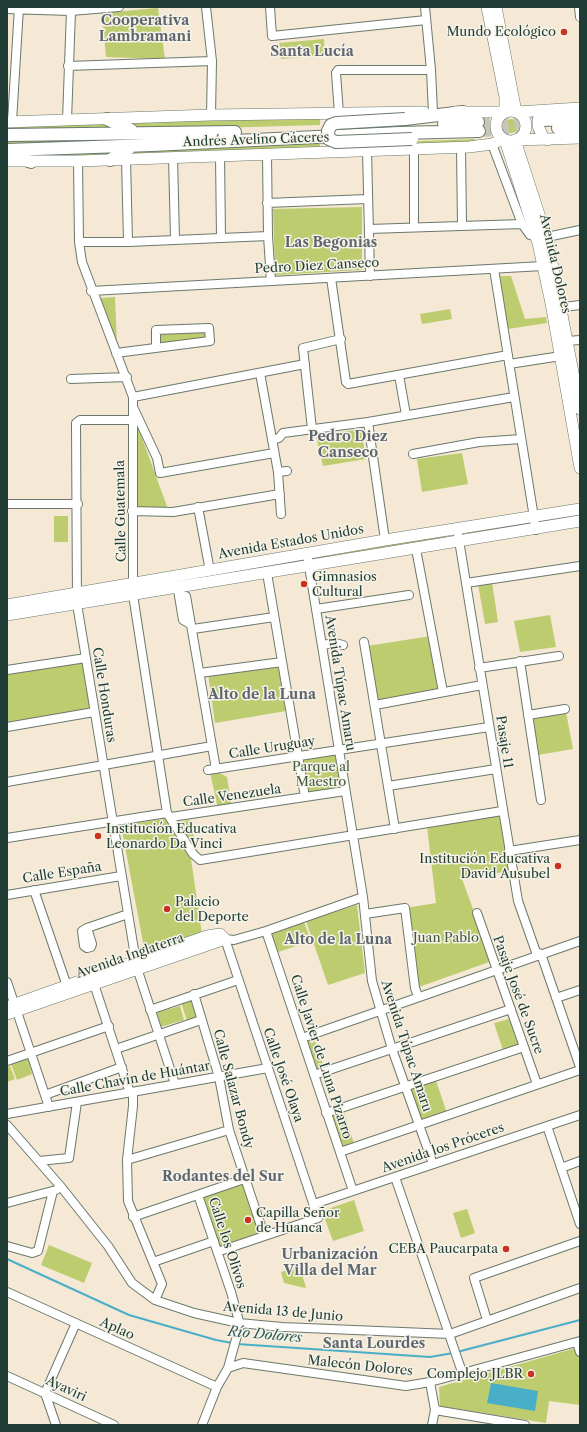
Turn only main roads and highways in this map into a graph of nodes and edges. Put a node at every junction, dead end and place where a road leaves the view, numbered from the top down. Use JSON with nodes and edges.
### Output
{"nodes":[{"id":1,"x":487,"y":7,"type":"edge"},
{"id":2,"x":496,"y":7,"type":"edge"},
{"id":3,"x":580,"y":108,"type":"edge"},
{"id":4,"x":462,"y":112,"type":"junction"},
{"id":5,"x":511,"y":112,"type":"junction"},
{"id":6,"x":580,"y":118,"type":"edge"},
{"id":7,"x":107,"y":119,"type":"junction"},
{"id":8,"x":10,"y":122,"type":"edge"},
{"id":9,"x":477,"y":124,"type":"junction"},
{"id":10,"x":545,"y":125,"type":"junction"},
{"id":11,"x":580,"y":127,"type":"edge"},
{"id":12,"x":136,"y":132,"type":"junction"},
{"id":13,"x":7,"y":135,"type":"edge"},
{"id":14,"x":580,"y":138,"type":"edge"},
{"id":15,"x":510,"y":140,"type":"junction"},
{"id":16,"x":413,"y":144,"type":"junction"},
{"id":17,"x":133,"y":146,"type":"junction"},
{"id":18,"x":477,"y":147,"type":"junction"},
{"id":19,"x":7,"y":151,"type":"edge"},
{"id":20,"x":110,"y":160,"type":"junction"},
{"id":21,"x":7,"y":161,"type":"edge"},
{"id":22,"x":31,"y":162,"type":"junction"},
{"id":23,"x":538,"y":236,"type":"junction"},
{"id":24,"x":557,"y":308,"type":"junction"},
{"id":25,"x":580,"y":409,"type":"edge"},
{"id":26,"x":580,"y":468,"type":"edge"},
{"id":27,"x":580,"y":509,"type":"edge"},
{"id":28,"x":563,"y":512,"type":"junction"},
{"id":29,"x":580,"y":522,"type":"edge"},
{"id":30,"x":566,"y":524,"type":"junction"},
{"id":31,"x":133,"y":590,"type":"junction"},
{"id":32,"x":78,"y":598,"type":"junction"},
{"id":33,"x":7,"y":605,"type":"edge"},
{"id":34,"x":7,"y":615,"type":"edge"},
{"id":35,"x":225,"y":939,"type":"road end"},
{"id":36,"x":136,"y":965,"type":"junction"},
{"id":37,"x":12,"y":1009,"type":"edge"}],
"edges":[{"from":1,"to":5,"type":"main road"},
{"from":2,"to":5,"type":"main road"},
{"from":3,"to":10,"type":"main road"},
{"from":4,"to":7,"type":"main road","name":"Andrés Avelino Cáceres"},
{"from":4,"to":9,"type":"main road","name":"Andrés Avelino Cáceres"},
{"from":4,"to":16,"type":"highway","bridge":true},
{"from":5,"to":9,"type":"main road","name":"Andrés Avelino Cáceres"},
{"from":5,"to":10,"type":"main road","name":"Andrés Avelino Cáceres"},
{"from":5,"to":15,"type":"main road","name":"Avenida Dolores"},
{"from":5,"to":15,"type":"main road"},
{"from":6,"to":10,"type":"highway"},
{"from":7,"to":8,"type":"main road","name":"Andrés Avelino Cáceres"},
{"from":7,"to":12,"type":"highway"},
{"from":9,"to":12,"type":"highway","name":"Andrés Avelino Cáceres"},
{"from":9,"to":16,"type":"highway"},
{"from":9,"to":17,"type":"highway","name":"Andrés Avelino Cáceres"},
{"from":9,"to":18,"type":"main road"},
{"from":10,"to":11,"type":"highway"},
{"from":10,"to":14,"type":"main road"},
{"from":10,"to":15,"type":"main road"},
{"from":12,"to":13,"type":"highway","name":"Andrés Avelino Cáceres"},
{"from":15,"to":18,"type":"main road","name":"Andrés Avelino Cáceres"},
{"from":15,"to":23,"type":"main road","name":"Avenida Dolores"},
{"from":16,"to":18,"type":"main road","name":"Andrés Avelino Cáceres"},
{"from":16,"to":20,"type":"main road","name":"Andrés Avelino Cáceres"},
{"from":17,"to":19,"type":"highway","name":"Andrés Avelino Cáceres"},
{"from":17,"to":20,"type":"highway"},
{"from":19,"to":22,"type":"highway"},
{"from":20,"to":22,"type":"main road","name":"Andrés Avelino Cáceres"},
{"from":21,"to":22,"type":"main road","name":"Andrés Avelino Cáceres"},
{"from":23,"to":24,"type":"main road","name":"Avenida Dolores"},
{"from":23,"to":24,"type":"main road","name":"Avenida Dolores"},
{"from":24,"to":25,"type":"main road","name":"Avenida Dolores"},
{"from":24,"to":26,"type":"main road","name":"Avenida Dolores"},
{"from":27,"to":28,"type":"main road","name":"Avenida Estados Unidos"},
{"from":28,"to":30,"type":"main road"},
{"from":28,"to":31,"type":"main road","name":"Avenida Estados Unidos"},
{"from":29,"to":30,"type":"main road","name":"Avenida Estados Unidos"},
{"from":30,"to":31,"type":"main road","name":"Avenida Estados Unidos"},
{"from":31,"to":32,"type":"main road","name":"Avenida Estados Unidos"},
{"from":32,"to":33,"type":"main road","name":"Avenida Estados Unidos"},
{"from":32,"to":34,"type":"main road","name":"Avenida Estados Unidos"},
{"from":35,"to":36,"type":"main road","name":"Avenida Inglaterra"},
{"from":36,"to":37,"type":"main road","name":"Avenida Inglaterra"},
{"from":36,"to":37,"type":"main road","name":"Avenida Inglaterra"}]}
